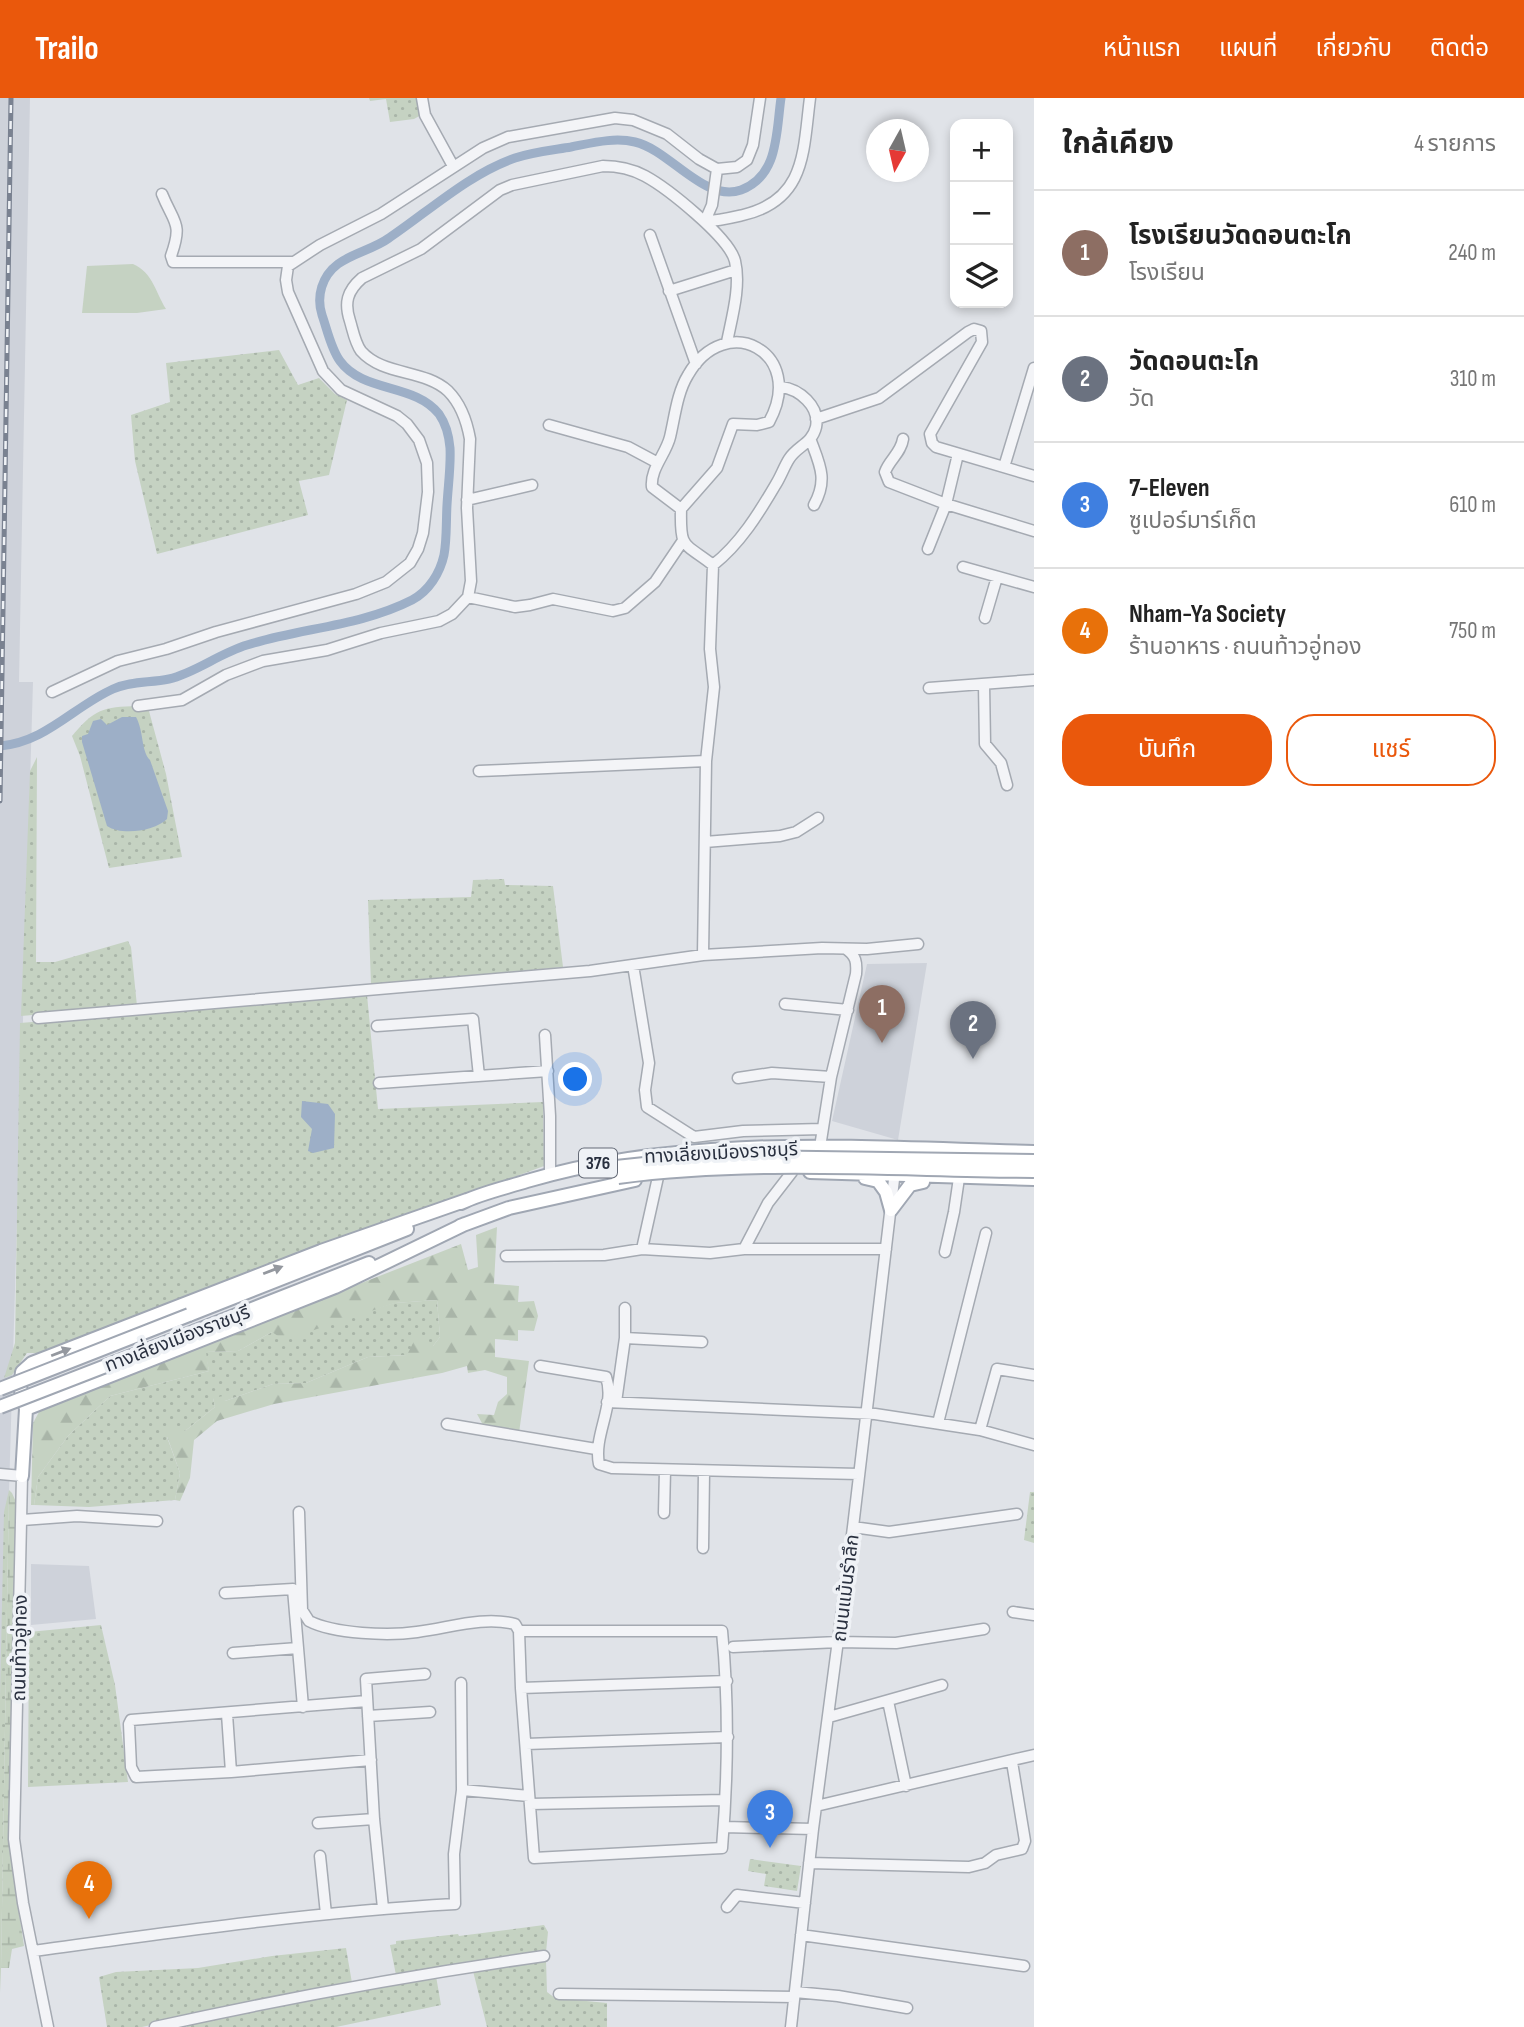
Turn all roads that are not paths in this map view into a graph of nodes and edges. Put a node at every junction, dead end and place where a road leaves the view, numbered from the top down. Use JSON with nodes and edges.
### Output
{"nodes":[{"id":1,"x":422,"y":98,"type":"edge"},
{"id":2,"x":760,"y":98,"type":"edge"},
{"id":3,"x":810,"y":98,"type":"edge"},
{"id":4,"x":453,"y":166,"type":"junction"},
{"id":5,"x":717,"y":169,"type":"junction"},
{"id":6,"x":162,"y":194,"type":"dead end"},
{"id":7,"x":705,"y":221,"type":"junction"},
{"id":8,"x":650,"y":235,"type":"dead end"},
{"id":9,"x":294,"y":262,"type":"junction"},
{"id":10,"x":736,"y":270,"type":"junction"},
{"id":11,"x":669,"y":291,"type":"junction"},
{"id":12,"x":727,"y":342,"type":"junction"},
{"id":13,"x":696,"y":364,"type":"junction"},
{"id":14,"x":1034,"y":368,"type":"edge"},
{"id":15,"x":780,"y":387,"type":"junction"},
{"id":16,"x":816,"y":419,"type":"junction"},
{"id":17,"x":549,"y":425,"type":"dead end"},
{"id":18,"x":903,"y":439,"type":"dead end"},
{"id":19,"x":811,"y":440,"type":"junction"},
{"id":20,"x":958,"y":454,"type":"junction"},
{"id":21,"x":658,"y":463,"type":"junction"},
{"id":22,"x":1004,"y":467,"type":"junction"},
{"id":23,"x":1034,"y":476,"type":"edge"},
{"id":24,"x":532,"y":485,"type":"dead end"},
{"id":25,"x":467,"y":500,"type":"junction"},
{"id":26,"x":946,"y":504,"type":"junction"},
{"id":27,"x":814,"y":505,"type":"dead end"},
{"id":28,"x":681,"y":509,"type":"junction"},
{"id":29,"x":1034,"y":531,"type":"edge"},
{"id":30,"x":682,"y":542,"type":"junction"},
{"id":31,"x":928,"y":549,"type":"dead end"},
{"id":32,"x":713,"y":565,"type":"junction"},
{"id":33,"x":963,"y":567,"type":"dead end"},
{"id":34,"x":997,"y":577,"type":"junction"},
{"id":35,"x":1034,"y":587,"type":"edge"},
{"id":36,"x":468,"y":597,"type":"junction"},
{"id":37,"x":985,"y":618,"type":"dead end"},
{"id":38,"x":1034,"y":680,"type":"edge"},
{"id":39,"x":984,"y":684,"type":"junction"},
{"id":40,"x":929,"y":688,"type":"dead end"},
{"id":41,"x":52,"y":692,"type":"dead end"},
{"id":42,"x":138,"y":706,"type":"dead end"},
{"id":43,"x":706,"y":761,"type":"junction"},
{"id":44,"x":479,"y":771,"type":"dead end"},
{"id":45,"x":1007,"y":785,"type":"dead end"},
{"id":46,"x":818,"y":818,"type":"dead end"},
{"id":47,"x":705,"y":842,"type":"junction"},
{"id":48,"x":918,"y":944,"type":"dead end"},
{"id":49,"x":846,"y":949,"type":"junction"},
{"id":50,"x":703,"y":956,"type":"junction"},
{"id":51,"x":633,"y":965,"type":"junction"},
{"id":52,"x":785,"y":1004,"type":"dead end"},
{"id":53,"x":848,"y":1010,"type":"junction"},
{"id":54,"x":38,"y":1018,"type":"dead end"},
{"id":55,"x":377,"y":1026,"type":"dead end"},
{"id":56,"x":545,"y":1035,"type":"dead end"},
{"id":57,"x":548,"y":1071,"type":"junction"},
{"id":58,"x":479,"y":1076,"type":"junction"},
{"id":59,"x":831,"y":1077,"type":"junction"},
{"id":60,"x":738,"y":1078,"type":"dead end"},
{"id":61,"x":379,"y":1083,"type":"dead end"},
{"id":62,"x":822,"y":1129,"type":"junction"},
{"id":63,"x":820,"y":1147,"type":"junction"},
{"id":64,"x":898,"y":1149,"type":"junction"},
{"id":65,"x":1034,"y":1152,"type":"edge"},
{"id":66,"x":1034,"y":1161,"type":"edge"},
{"id":67,"x":1034,"y":1171,"type":"edge"},
{"id":68,"x":617,"y":1172,"type":"junction"},
{"id":69,"x":792,"y":1172,"type":"junction"},
{"id":70,"x":550,"y":1174,"type":"junction"},
{"id":71,"x":846,"y":1174,"type":"junction"},
{"id":72,"x":894,"y":1176,"type":"junction"},
{"id":73,"x":658,"y":1177,"type":"junction"},
{"id":74,"x":937,"y":1178,"type":"junction"},
{"id":75,"x":959,"y":1178,"type":"junction"},
{"id":76,"x":1034,"y":1179,"type":"edge"},
{"id":77,"x":467,"y":1200,"type":"junction"},
{"id":78,"x":509,"y":1208,"type":"junction"},
{"id":79,"x":891,"y":1210,"type":"junction"},
{"id":80,"x":465,"y":1224,"type":"junction"},
{"id":81,"x":419,"y":1225,"type":"junction"},
{"id":82,"x":986,"y":1233,"type":"dead end"},
{"id":83,"x":642,"y":1249,"type":"junction"},
{"id":84,"x":744,"y":1249,"type":"junction"},
{"id":85,"x":886,"y":1249,"type":"junction"},
{"id":86,"x":945,"y":1252,"type":"dead end"},
{"id":87,"x":506,"y":1256,"type":"dead end"},
{"id":88,"x":625,"y":1308,"type":"dead end"},
{"id":89,"x":625,"y":1338,"type":"junction"},
{"id":90,"x":702,"y":1342,"type":"dead end"},
{"id":91,"x":540,"y":1366,"type":"dead end"},
{"id":92,"x":1034,"y":1375,"type":"edge"},
{"id":93,"x":0,"y":1390,"type":"edge"},
{"id":94,"x":612,"y":1402,"type":"junction"},
{"id":95,"x":0,"y":1407,"type":"edge"},
{"id":96,"x":26,"y":1409,"type":"junction"},
{"id":97,"x":866,"y":1415,"type":"junction"},
{"id":98,"x":938,"y":1423,"type":"junction"},
{"id":99,"x":447,"y":1424,"type":"dead end"},
{"id":100,"x":980,"y":1430,"type":"junction"},
{"id":101,"x":1034,"y":1444,"type":"edge"},
{"id":102,"x":596,"y":1450,"type":"junction"},
{"id":103,"x":665,"y":1471,"type":"junction"},
{"id":104,"x":704,"y":1472,"type":"junction"},
{"id":105,"x":0,"y":1474,"type":"edge"},
{"id":106,"x":859,"y":1474,"type":"junction"},
{"id":107,"x":22,"y":1476,"type":"junction"},
{"id":108,"x":299,"y":1512,"type":"dead end"},
{"id":109,"x":664,"y":1513,"type":"dead end"},
{"id":110,"x":1017,"y":1514,"type":"dead end"},
{"id":111,"x":22,"y":1520,"type":"junction"},
{"id":112,"x":157,"y":1521,"type":"dead end"},
{"id":113,"x":853,"y":1527,"type":"junction"},
{"id":114,"x":703,"y":1548,"type":"dead end"},
{"id":115,"x":225,"y":1593,"type":"dead end"},
{"id":116,"x":1013,"y":1612,"type":"dead end"},
{"id":117,"x":1034,"y":1615,"type":"edge"},
{"id":118,"x":984,"y":1629,"type":"dead end"},
{"id":119,"x":519,"y":1631,"type":"junction"},
{"id":120,"x":838,"y":1642,"type":"junction"},
{"id":121,"x":733,"y":1647,"type":"dead end"},
{"id":122,"x":298,"y":1648,"type":"junction"},
{"id":123,"x":233,"y":1653,"type":"dead end"},
{"id":124,"x":425,"y":1674,"type":"dead end"},
{"id":125,"x":727,"y":1681,"type":"junction"},
{"id":126,"x":461,"y":1683,"type":"dead end"},
{"id":127,"x":942,"y":1685,"type":"dead end"},
{"id":128,"x":521,"y":1688,"type":"junction"},
{"id":129,"x":888,"y":1700,"type":"junction"},
{"id":130,"x":367,"y":1701,"type":"junction"},
{"id":131,"x":303,"y":1707,"type":"junction"},
{"id":132,"x":430,"y":1712,"type":"dead end"},
{"id":133,"x":227,"y":1714,"type":"junction"},
{"id":134,"x":368,"y":1716,"type":"junction"},
{"id":135,"x":829,"y":1717,"type":"junction"},
{"id":136,"x":728,"y":1737,"type":"junction"},
{"id":137,"x":526,"y":1744,"type":"junction"},
{"id":138,"x":1034,"y":1755,"type":"edge"},
{"id":139,"x":371,"y":1760,"type":"junction"},
{"id":140,"x":1012,"y":1762,"type":"junction"},
{"id":141,"x":231,"y":1772,"type":"junction"},
{"id":142,"x":906,"y":1786,"type":"junction"},
{"id":143,"x":462,"y":1790,"type":"junction"},
{"id":144,"x":529,"y":1800,"type":"junction"},
{"id":145,"x":724,"y":1800,"type":"junction"},
{"id":146,"x":816,"y":1806,"type":"junction"},
{"id":147,"x":374,"y":1819,"type":"junction"},
{"id":148,"x":318,"y":1823,"type":"dead end"},
{"id":149,"x":724,"y":1827,"type":"junction"},
{"id":150,"x":813,"y":1829,"type":"junction"},
{"id":151,"x":320,"y":1856,"type":"dead end"},
{"id":152,"x":809,"y":1863,"type":"junction"},
{"id":153,"x":805,"y":1903,"type":"junction"},
{"id":154,"x":727,"y":1907,"type":"dead end"},
{"id":155,"x":383,"y":1908,"type":"junction"},
{"id":156,"x":326,"y":1914,"type":"junction"},
{"id":157,"x":801,"y":1935,"type":"junction"},
{"id":158,"x":33,"y":1951,"type":"junction"},
{"id":159,"x":544,"y":1956,"type":"dead end"},
{"id":160,"x":1024,"y":1966,"type":"dead end"},
{"id":161,"x":559,"y":1994,"type":"dead end"},
{"id":162,"x":794,"y":1995,"type":"junction"},
{"id":163,"x":907,"y":2008,"type":"dead end"},
{"id":164,"x":48,"y":2027,"type":"edge"},
{"id":165,"x":155,"y":2027,"type":"edge"},
{"id":166,"x":791,"y":2027,"type":"edge"}],
"edges":[{"from":1,"to":4,"type":"street"},
{"from":2,"to":5,"type":"street"},
{"from":3,"to":7,"type":"street"},
{"from":4,"to":5,"type":"street"},
{"from":4,"to":9,"type":"street"},
{"from":5,"to":7,"type":"street"},
{"from":6,"to":9,"type":"street"},
{"from":7,"to":10,"type":"street"},
{"from":7,"to":25,"type":"street"},
{"from":8,"to":11,"type":"street"},
{"from":9,"to":41,"type":"street"},
{"from":10,"to":11,"type":"street"},
{"from":10,"to":12,"type":"street"},
{"from":11,"to":13,"type":"street"},
{"from":12,"to":13,"type":"street"},
{"from":12,"to":15,"type":"street"},
{"from":13,"to":21,"type":"street"},
{"from":14,"to":22,"type":"street"},
{"from":15,"to":16,"type":"street"},
{"from":15,"to":28,"type":"street"},
{"from":16,"to":19,"type":"street"},
{"from":16,"to":20,"type":"street"},
{"from":17,"to":21,"type":"street"},
{"from":18,"to":26,"type":"street"},
{"from":19,"to":27,"type":"street"},
{"from":19,"to":32,"type":"street"},
{"from":20,"to":22,"type":"street"},
{"from":20,"to":26,"type":"street"},
{"from":21,"to":28,"type":"street"},
{"from":22,"to":23,"type":"street"},
{"from":24,"to":25,"type":"street"},
{"from":25,"to":36,"type":"street"},
{"from":26,"to":29,"type":"street"},
{"from":26,"to":31,"type":"street"},
{"from":28,"to":30,"type":"street"},
{"from":30,"to":32,"type":"street"},
{"from":30,"to":36,"type":"street"},
{"from":32,"to":43,"type":"street"},
{"from":33,"to":34,"type":"street"},
{"from":34,"to":35,"type":"street"},
{"from":34,"to":37,"type":"street"},
{"from":36,"to":42,"type":"street"},
{"from":38,"to":39,"type":"street"},
{"from":39,"to":40,"type":"street"},
{"from":39,"to":45,"type":"street"},
{"from":43,"to":44,"type":"street"},
{"from":43,"to":47,"type":"street"},
{"from":46,"to":47,"type":"street"},
{"from":47,"to":50,"type":"street"},
{"from":48,"to":49,"type":"street"},
{"from":49,"to":50,"type":"street"},
{"from":49,"to":53,"type":"street"},
{"from":50,"to":51,"type":"street"},
{"from":51,"to":54,"type":"street"},
{"from":51,"to":62,"type":"street"},
{"from":52,"to":53,"type":"street"},
{"from":53,"to":59,"type":"street"},
{"from":55,"to":58,"type":"street"},
{"from":56,"to":57,"type":"street"},
{"from":57,"to":58,"type":"street"},
{"from":57,"to":70,"type":"street"},
{"from":58,"to":61,"type":"street"},
{"from":59,"to":60,"type":"street"},
{"from":59,"to":62,"type":"street"},
{"from":62,"to":63,"type":"street"},
{"from":63,"to":64,"type":"main road","name":"ทางเลี่ยงเมืองราชบุรี","number":"376"},
{"from":63,"to":70,"type":"main road","name":"ทางเลี่ยงเมืองราชบุรี","number":"376"},
{"from":64,"to":65,"type":"main road","name":"ทางเลี่ยงเมืองราชบุรี","number":"376"},
{"from":64,"to":72,"type":"street","name":"ถนนแม้นรำลึก"},
{"from":66,"to":68,"type":"main road","name":"ทางเลี่ยงเมืองราชบุรี","number":"376","bridge":true},
{"from":67,"to":68,"type":"main road","name":"ทางเลี่ยงเมืองราชบุรี","number":"376","bridge":true},
{"from":68,"to":78,"type":"main road","name":"ทางเลี่ยงเมืองราชบุรี","number":"376"},
{"from":68,"to":81,"type":"main road","name":"ทางเลี่ยงเมืองราชบุรี","number":"376"},
{"from":69,"to":71,"type":"main road","name":"ทางเลี่ยงเมืองราชบุรี","number":"376"},
{"from":69,"to":73,"type":"main road","name":"ทางเลี่ยงเมืองราชบุรี","number":"376"},
{"from":69,"to":84,"type":"street"},
{"from":70,"to":77,"type":"main road","name":"ทางเลี่ยงเมืองราชบุรี","number":"376"},
{"from":71,"to":72,"type":"main road","name":"ทางเลี่ยงเมืองราชบุรี","number":"376"},
{"from":71,"to":79,"type":"main road"},
{"from":72,"to":74,"type":"main road","name":"ทางเลี่ยงเมืองราชบุรี","number":"376"},
{"from":72,"to":79,"type":"street","name":"ถนนแม้นรำลึก"},
{"from":73,"to":78,"type":"main road","name":"ทางเลี่ยงเมืองราชบุรี","number":"376"},
{"from":73,"to":83,"type":"street"},
{"from":74,"to":75,"type":"main road","name":"ทางเลี่ยงเมืองราชบุรี","number":"376"},
{"from":74,"to":79,"type":"main road"},
{"from":75,"to":76,"type":"main road","name":"ทางเลี่ยงเมืองราชบุรี","number":"376"},
{"from":75,"to":86,"type":"street"},
{"from":77,"to":81,"type":"main road","name":"ทางเลี่ยงเมืองราชบุรี","number":"376"},
{"from":96,"to":77,"type":"main road","one_way":true},
{"from":78,"to":80,"type":"main road","name":"ทางเลี่ยงเมืองราชบุรี","number":"376"},
{"from":79,"to":85,"type":"street","name":"ถนนแม้นรำลึก"},
{"from":80,"to":95,"type":"main road","name":"ทางเลี่ยงเมืองราชบุรี","number":"376","bridge":true},
{"from":80,"to":96,"type":"main road"},
{"from":81,"to":93,"type":"main road","name":"ทางเลี่ยงเมืองราชบุรี","number":"376","bridge":true},
{"from":82,"to":98,"type":"street"},
{"from":83,"to":84,"type":"street"},
{"from":83,"to":87,"type":"street"},
{"from":84,"to":85,"type":"street"},
{"from":85,"to":97,"type":"street","name":"ถนนแม้นรำลึก"},
{"from":88,"to":89,"type":"street"},
{"from":89,"to":90,"type":"street"},
{"from":89,"to":94,"type":"street"},
{"from":91,"to":94,"type":"street"},
{"from":92,"to":100,"type":"street"},
{"from":94,"to":97,"type":"street"},
{"from":94,"to":102,"type":"street"},
{"from":96,"to":107,"type":"main road"},
{"from":97,"to":98,"type":"street"},
{"from":97,"to":106,"type":"street","name":"ถนนแม้นรำลึก"},
{"from":98,"to":100,"type":"street"},
{"from":99,"to":102,"type":"street"},
{"from":100,"to":101,"type":"street"},
{"from":102,"to":103,"type":"street"},
{"from":103,"to":104,"type":"street"},
{"from":103,"to":109,"type":"street"},
{"from":104,"to":106,"type":"street"},
{"from":104,"to":114,"type":"street"},
{"from":105,"to":107,"type":"street"},
{"from":106,"to":113,"type":"street","name":"ถนนแม้นรำลึก"},
{"from":107,"to":111,"type":"street","name":"ถนนท้าวอู่ทอง"},
{"from":108,"to":119,"type":"street"},
{"from":110,"to":113,"type":"street"},
{"from":111,"to":112,"type":"street"},
{"from":111,"to":158,"type":"street","name":"ถนนท้าวอู่ทอง"},
{"from":113,"to":120,"type":"street","name":"ถนนแม้นรำลึก"},
{"from":115,"to":122,"type":"street"},
{"from":116,"to":117,"type":"street"},
{"from":118,"to":120,"type":"street"},
{"from":119,"to":125,"type":"street"},
{"from":119,"to":128,"type":"street"},
{"from":120,"to":121,"type":"street"},
{"from":120,"to":135,"type":"street","name":"ถนนแม้นรำลึก"},
{"from":122,"to":123,"type":"street"},
{"from":122,"to":131,"type":"street"},
{"from":124,"to":130,"type":"street"},
{"from":125,"to":128,"type":"street"},
{"from":125,"to":136,"type":"street"},
{"from":126,"to":143,"type":"street"},
{"from":127,"to":129,"type":"street"},
{"from":128,"to":137,"type":"street"},
{"from":129,"to":135,"type":"street"},
{"from":129,"to":142,"type":"street"},
{"from":130,"to":131,"type":"street"},
{"from":130,"to":134,"type":"street"},
{"from":131,"to":133,"type":"street"},
{"from":132,"to":134,"type":"street"},
{"from":133,"to":141,"type":"street"},
{"from":133,"to":141,"type":"street"},
{"from":134,"to":139,"type":"street"},
{"from":135,"to":146,"type":"street","name":"ถนนแม้นรำลึก"},
{"from":136,"to":137,"type":"street"},
{"from":136,"to":145,"type":"street"},
{"from":137,"to":144,"type":"street"},
{"from":138,"to":140,"type":"street"},
{"from":139,"to":141,"type":"street"},
{"from":139,"to":147,"type":"street"},
{"from":140,"to":142,"type":"street"},
{"from":140,"to":152,"type":"street"},
{"from":142,"to":146,"type":"street"},
{"from":143,"to":144,"type":"street"},
{"from":143,"to":155,"type":"street"},
{"from":144,"to":145,"type":"street"},
{"from":144,"to":149,"type":"street"},
{"from":145,"to":149,"type":"street"},
{"from":146,"to":150,"type":"street","name":"ถนนแม้นรำลึก"},
{"from":147,"to":148,"type":"street"},
{"from":147,"to":155,"type":"street"},
{"from":149,"to":150,"type":"street"},
{"from":150,"to":152,"type":"street","name":"ถนนแม้นรำลึก"},
{"from":151,"to":156,"type":"street"},
{"from":152,"to":153,"type":"street","name":"ถนนแม้นรำลึก"},
{"from":153,"to":154,"type":"street"},
{"from":153,"to":157,"type":"street","name":"ถนนแม้นรำลึก"},
{"from":155,"to":156,"type":"street"},
{"from":156,"to":158,"type":"street"},
{"from":157,"to":160,"type":"street"},
{"from":157,"to":162,"type":"street","name":"ถนนแม้นรำลึก"},
{"from":158,"to":164,"type":"street","name":"ถนนท้าวอู่ทอง"},
{"from":159,"to":165,"type":"street"},
{"from":161,"to":162,"type":"street"},
{"from":162,"to":163,"type":"street"},
{"from":162,"to":166,"type":"street","name":"ถนนแม้นรำลึก"}]}
